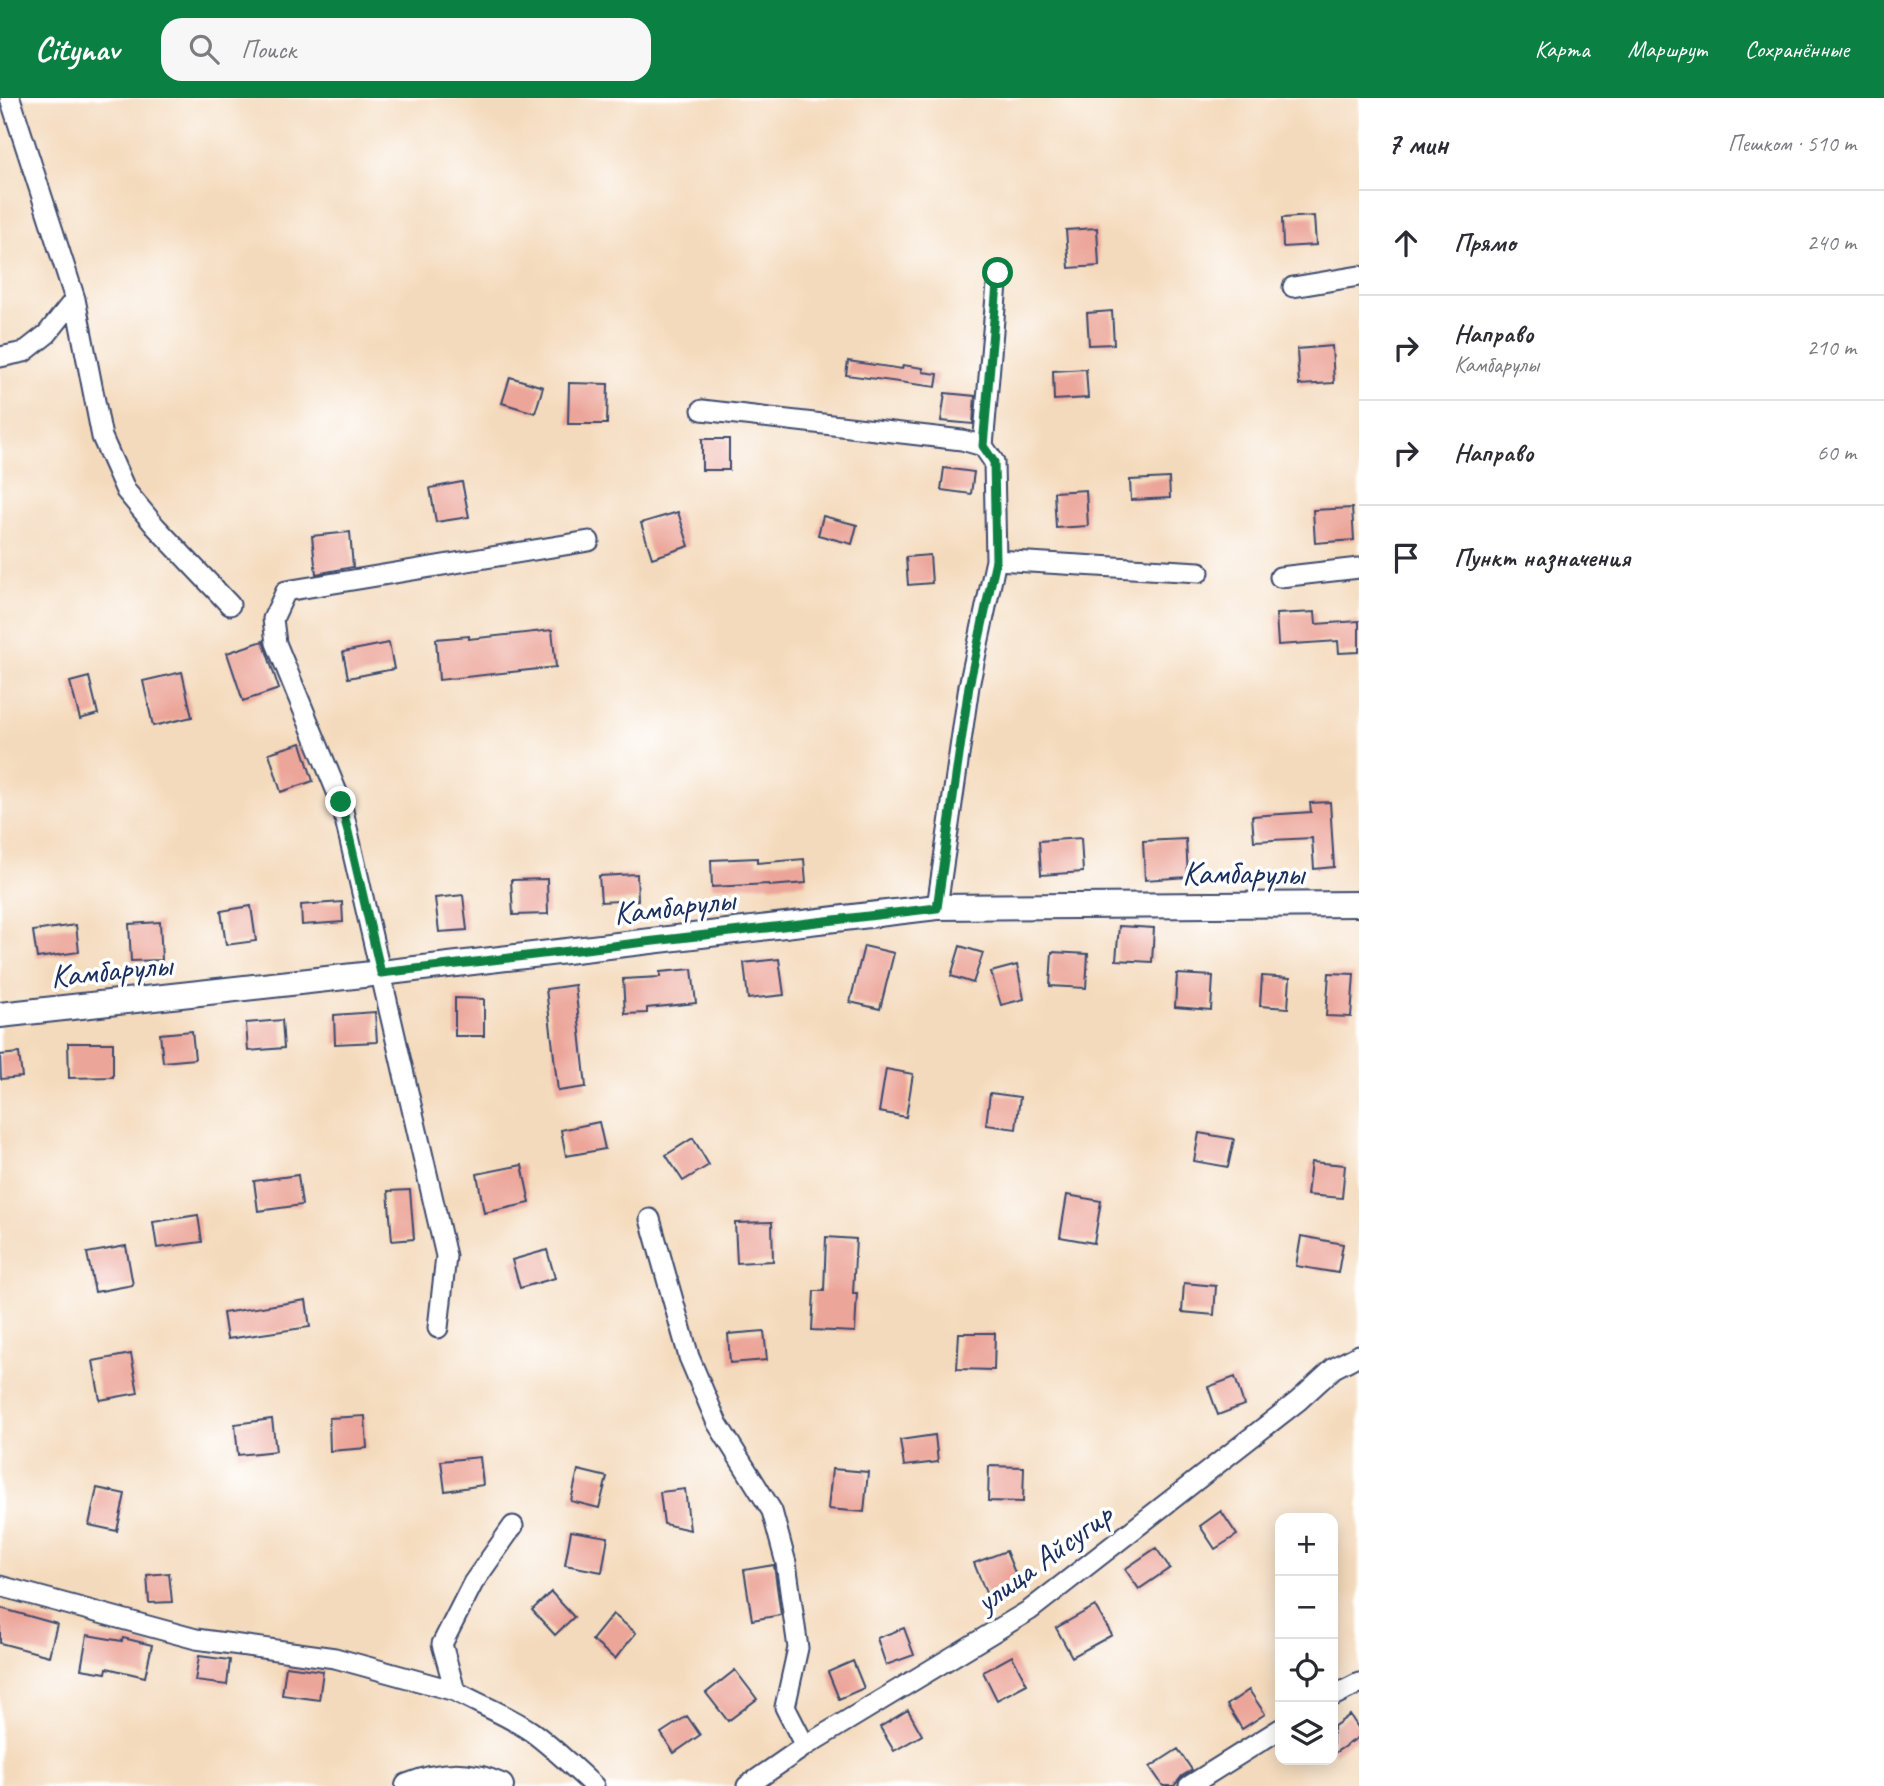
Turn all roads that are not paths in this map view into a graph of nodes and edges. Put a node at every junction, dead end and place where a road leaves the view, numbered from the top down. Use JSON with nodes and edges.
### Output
{"nodes":[{"id":1,"x":10,"y":98,"type":"edge"},
{"id":2,"x":998,"y":273,"type":"dead end"},
{"id":3,"x":1359,"y":276,"type":"edge"},
{"id":4,"x":1293,"y":287,"type":"dead end"},
{"id":5,"x":75,"y":299,"type":"junction"},
{"id":6,"x":0,"y":357,"type":"edge"},
{"id":7,"x":702,"y":410,"type":"dead end"},
{"id":8,"x":983,"y":446,"type":"junction"},
{"id":9,"x":589,"y":541,"type":"dead end"},
{"id":10,"x":996,"y":560,"type":"junction"},
{"id":11,"x":1359,"y":568,"type":"edge"},
{"id":12,"x":1199,"y":572,"type":"dead end"},
{"id":13,"x":1280,"y":577,"type":"dead end"},
{"id":14,"x":230,"y":606,"type":"dead end"},
{"id":15,"x":1359,"y":904,"type":"edge"},
{"id":16,"x":937,"y":908,"type":"junction"},
{"id":17,"x":381,"y":973,"type":"junction"},
{"id":18,"x":0,"y":1015,"type":"edge"},
{"id":19,"x":650,"y":1219,"type":"dead end"},
{"id":20,"x":438,"y":1328,"type":"dead end"},
{"id":21,"x":1359,"y":1355,"type":"edge"},
{"id":22,"x":513,"y":1526,"type":"dead end"},
{"id":23,"x":0,"y":1586,"type":"edge"},
{"id":24,"x":1359,"y":1683,"type":"edge"},
{"id":25,"x":455,"y":1691,"type":"junction"},
{"id":26,"x":1338,"y":1693,"type":"edge"},
{"id":27,"x":1275,"y":1732,"type":"edge"},
{"id":28,"x":805,"y":1746,"type":"junction"},
{"id":29,"x":408,"y":1786,"type":"edge"},
{"id":30,"x":501,"y":1786,"type":"edge"},
{"id":31,"x":594,"y":1786,"type":"edge"},
{"id":32,"x":747,"y":1786,"type":"edge"},
{"id":33,"x":1189,"y":1786,"type":"edge"}],
"edges":[{"from":1,"to":5,"type":"street"},
{"from":2,"to":8,"type":"street"},
{"from":3,"to":4,"type":"street"},
{"from":5,"to":6,"type":"street"},
{"from":5,"to":14,"type":"street"},
{"from":7,"to":8,"type":"street"},
{"from":8,"to":10,"type":"street"},
{"from":9,"to":17,"type":"street"},
{"from":10,"to":12,"type":"street"},
{"from":10,"to":16,"type":"street"},
{"from":11,"to":13,"type":"street"},
{"from":15,"to":16,"type":"street","name":"Камбарулы"},
{"from":16,"to":17,"type":"street","name":"Камбарулы"},
{"from":17,"to":18,"type":"street","name":"Камбарулы"},
{"from":17,"to":20,"type":"street"},
{"from":19,"to":28,"type":"street"},
{"from":21,"to":28,"type":"street","name":"улица Айсугир"},
{"from":22,"to":25,"type":"street"},
{"from":23,"to":25,"type":"street"},
{"from":24,"to":26,"type":"street"},
{"from":25,"to":31,"type":"street"},
{"from":27,"to":33,"type":"street"},
{"from":28,"to":32,"type":"street","name":"улица Айсугир"},
{"from":29,"to":30,"type":"street"}]}
